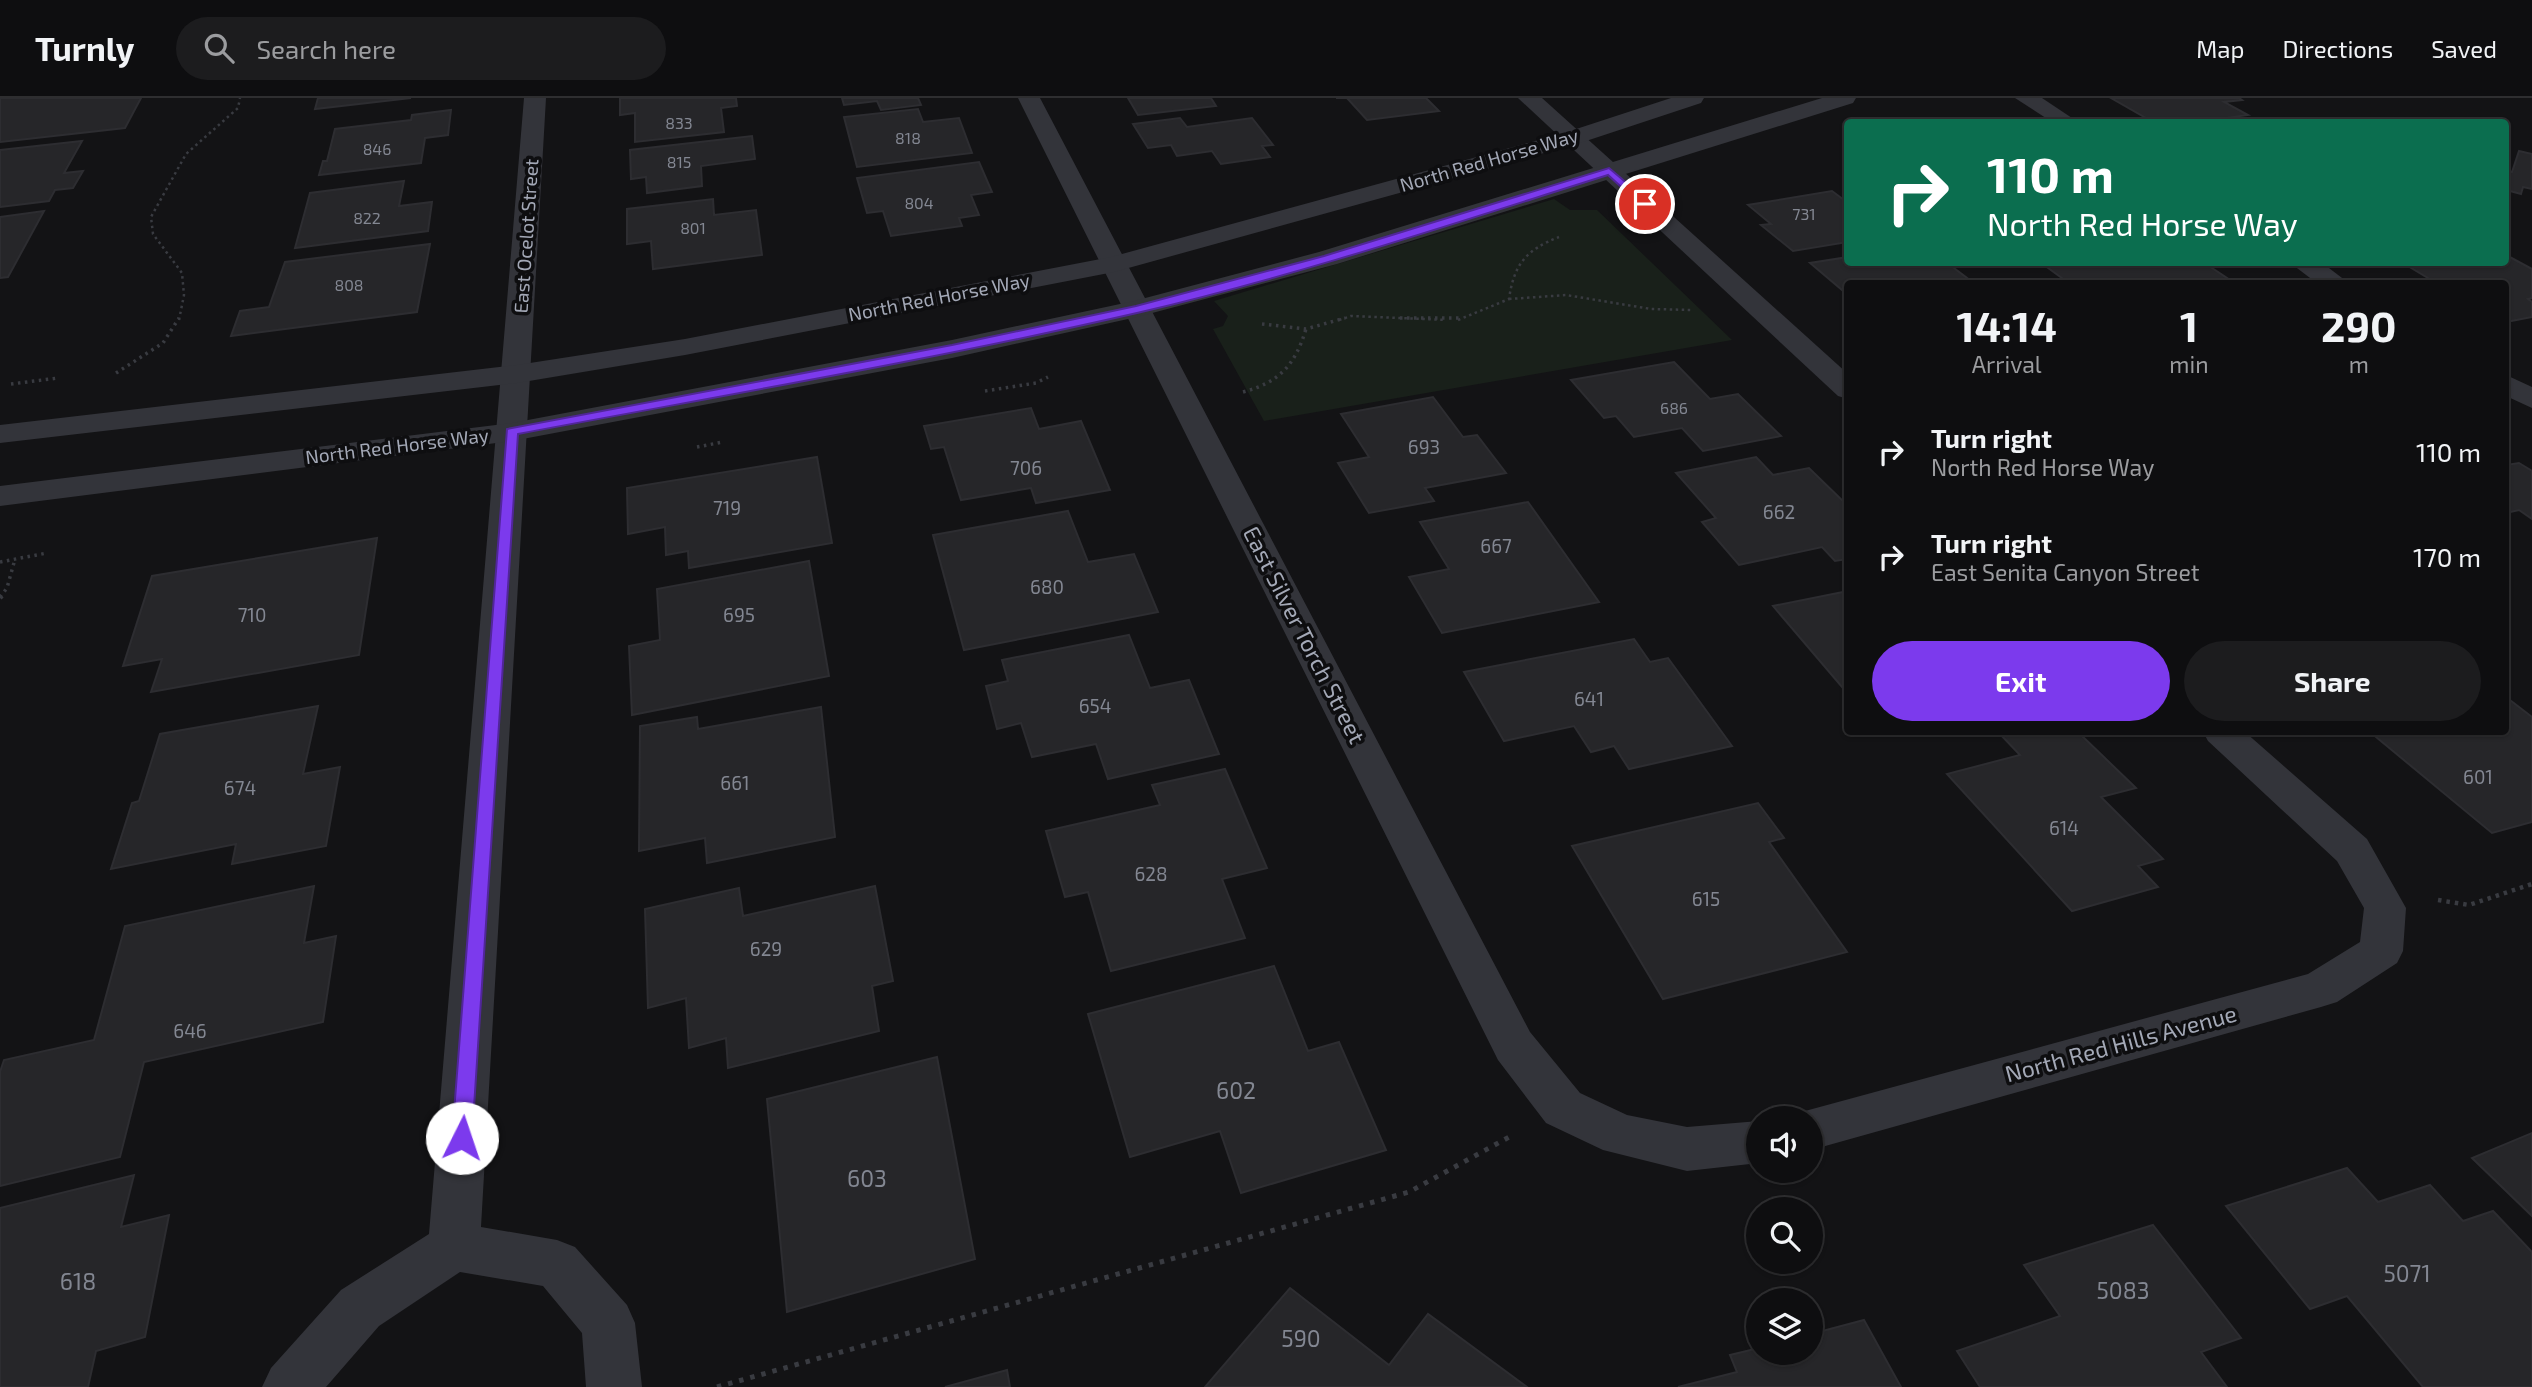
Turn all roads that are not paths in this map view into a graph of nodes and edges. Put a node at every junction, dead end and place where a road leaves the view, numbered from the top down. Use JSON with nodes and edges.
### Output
{"nodes":[{"id":1,"x":535,"y":98,"type":"edge"},
{"id":2,"x":1029,"y":98,"type":"edge"},
{"id":3,"x":1529,"y":98,"type":"edge"},
{"id":4,"x":1693,"y":98,"type":"edge"},
{"id":5,"x":1845,"y":98,"type":"edge"},
{"id":6,"x":2026,"y":98,"type":"edge"},
{"id":7,"x":2062,"y":119,"type":"edge"},
{"id":8,"x":1572,"y":138,"type":"junction"},
{"id":9,"x":1609,"y":171,"type":"junction"},
{"id":10,"x":1114,"y":264,"type":"junction"},
{"id":11,"x":2308,"y":266,"type":"edge"},
{"id":12,"x":2331,"y":280,"type":"edge"},
{"id":13,"x":1137,"y":309,"type":"junction"},
{"id":14,"x":517,"y":373,"type":"junction"},
{"id":15,"x":1844,"y":386,"type":"edge"},
{"id":16,"x":2509,"y":386,"type":"edge"},
{"id":17,"x":2532,"y":399,"type":"edge"},
{"id":18,"x":512,"y":432,"type":"junction"},
{"id":19,"x":0,"y":434,"type":"edge"},
{"id":20,"x":0,"y":496,"type":"edge"},
{"id":21,"x":2225,"y":735,"type":"edge"},
{"id":22,"x":1823,"y":1126,"type":"edge"},
{"id":23,"x":1746,"y":1143,"type":"edge"},
{"id":24,"x":454,"y":1247,"type":"junction"},
{"id":25,"x":290,"y":1387,"type":"edge"},
{"id":26,"x":614,"y":1387,"type":"edge"}],
"edges":[{"from":1,"to":14,"type":"street","name":"East Ocelot Street"},
{"from":2,"to":10,"type":"street","name":"East Silver Torch Street"},
{"from":3,"to":8,"type":"street"},
{"from":4,"to":8,"type":"street","name":"North Red Horse Way"},
{"from":5,"to":9,"type":"street","name":"North Red Horse Way"},
{"from":6,"to":7,"type":"street"},
{"from":8,"to":9,"type":"street"},
{"from":8,"to":10,"type":"street","name":"North Red Horse Way"},
{"from":9,"to":13,"type":"street","name":"North Red Horse Way"},
{"from":9,"to":15,"type":"street"},
{"from":10,"to":13,"type":"street","name":"East Silver Torch Street"},
{"from":10,"to":14,"type":"street","name":"North Red Horse Way"},
{"from":11,"to":12,"type":"street"},
{"from":13,"to":18,"type":"street","name":"North Red Horse Way"},
{"from":13,"to":23,"type":"street","name":"East Silver Torch Street"},
{"from":14,"to":18,"type":"street","name":"East Ocelot Street"},
{"from":14,"to":19,"type":"street","name":"North Red Horse Way"},
{"from":16,"to":17,"type":"street"},
{"from":18,"to":20,"type":"street","name":"North Red Horse Way"},
{"from":18,"to":24,"type":"street","name":"East Ocelot Street"},
{"from":21,"to":22,"type":"street","name":"North Red Hills Avenue"},
{"from":24,"to":25,"type":"street"},
{"from":24,"to":26,"type":"street"}]}
